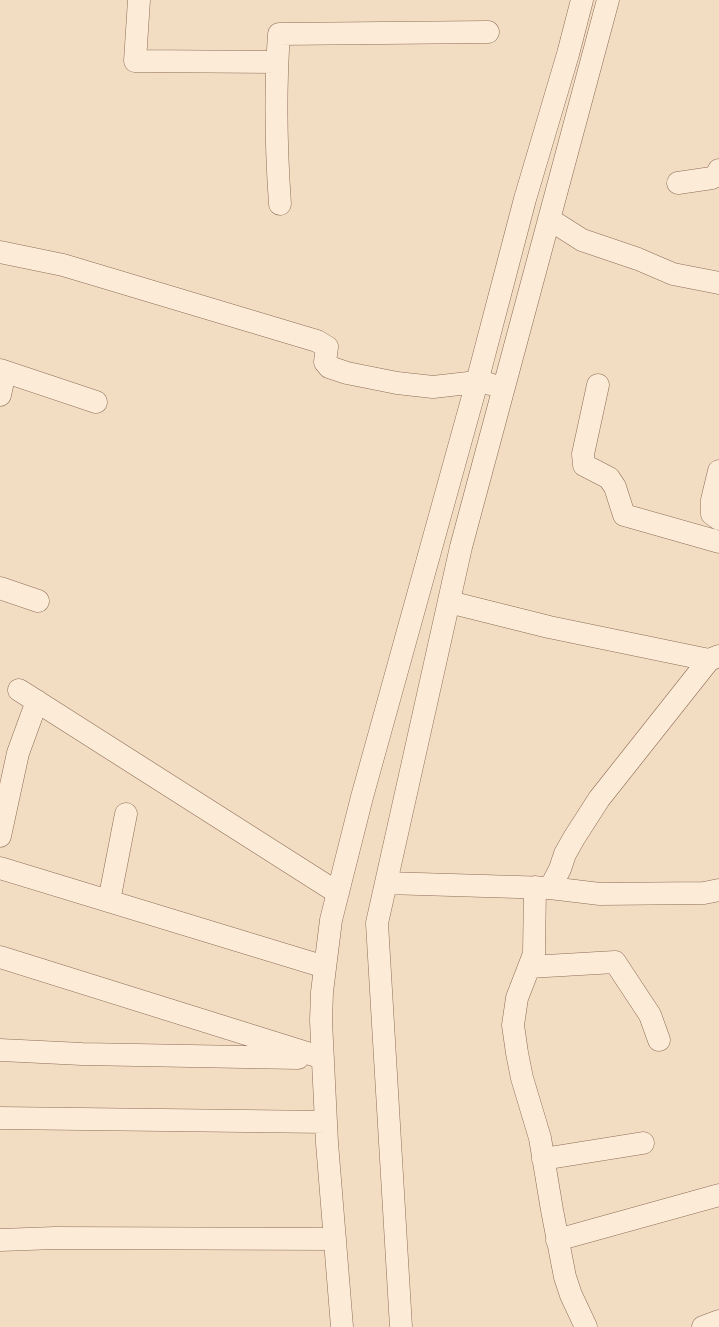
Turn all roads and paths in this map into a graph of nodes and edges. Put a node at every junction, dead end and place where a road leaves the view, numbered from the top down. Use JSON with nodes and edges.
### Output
{"nodes":[{"id":1,"x":138,"y":0,"type":"edge"},
{"id":2,"x":582,"y":0,"type":"edge"},
{"id":3,"x":608,"y":0,"type":"edge"},
{"id":4,"x":488,"y":32,"type":"dead end"},
{"id":5,"x":277,"y":62,"type":"junction"},
{"id":6,"x":719,"y":170,"type":"edge"},
{"id":7,"x":678,"y":183,"type":"dead end"},
{"id":8,"x":280,"y":204,"type":"dead end"},
{"id":9,"x":549,"y":219,"type":"junction"},
{"id":10,"x":0,"y":252,"type":"edge"},
{"id":11,"x":719,"y":283,"type":"edge"},
{"id":12,"x":3,"y":371,"type":"edge"},
{"id":13,"x":477,"y":382,"type":"junction"},
{"id":14,"x":505,"y":385,"type":"junction"},
{"id":15,"x":598,"y":385,"type":"dead end"},
{"id":16,"x":0,"y":395,"type":"edge"},
{"id":17,"x":96,"y":402,"type":"dead end"},
{"id":18,"x":719,"y":471,"type":"edge"},
{"id":19,"x":719,"y":519,"type":"edge"},
{"id":20,"x":719,"y":542,"type":"edge"},
{"id":21,"x":0,"y":588,"type":"edge"},
{"id":22,"x":38,"y":601,"type":"dead end"},
{"id":23,"x":449,"y":602,"type":"junction"},
{"id":24,"x":714,"y":658,"type":"edge"},
{"id":25,"x":19,"y":690,"type":"dead end"},
{"id":26,"x":37,"y":701,"type":"junction"},
{"id":27,"x":126,"y":814,"type":"dead end"},
{"id":28,"x":0,"y":836,"type":"edge"},
{"id":29,"x":0,"y":868,"type":"edge"},
{"id":30,"x":386,"y":883,"type":"junction"},
{"id":31,"x":543,"y":888,"type":"junction"},
{"id":32,"x":719,"y":890,"type":"edge"},
{"id":33,"x":338,"y":893,"type":"junction"},
{"id":34,"x":109,"y":901,"type":"junction"},
{"id":35,"x":0,"y":957,"type":"edge"},
{"id":36,"x":529,"y":967,"type":"junction"},
{"id":37,"x":325,"y":968,"type":"junction"},
{"id":38,"x":659,"y":1040,"type":"dead end"},
{"id":39,"x":0,"y":1050,"type":"edge"},
{"id":40,"x":323,"y":1058,"type":"junction"},
{"id":41,"x":0,"y":1118,"type":"edge"},
{"id":42,"x":326,"y":1122,"type":"junction"},
{"id":43,"x":643,"y":1143,"type":"dead end"},
{"id":44,"x":543,"y":1159,"type":"junction"},
{"id":45,"x":719,"y":1195,"type":"edge"},
{"id":46,"x":335,"y":1239,"type":"junction"},
{"id":47,"x":0,"y":1240,"type":"edge"},
{"id":48,"x":557,"y":1240,"type":"junction"},
{"id":49,"x":719,"y":1321,"type":"edge"},
{"id":50,"x":342,"y":1327,"type":"edge"},
{"id":51,"x":400,"y":1327,"type":"edge"},
{"id":52,"x":586,"y":1327,"type":"edge"},
{"id":53,"x":703,"y":1327,"type":"edge"}],
"edges":[{"from":1,"to":5,"type":"street"},
{"from":2,"to":13,"type":"street"},
{"from":3,"to":9,"type":"street"},
{"from":4,"to":5,"type":"street"},
{"from":5,"to":8,"type":"street"},
{"from":6,"to":7,"type":"street"},
{"from":9,"to":11,"type":"street"},
{"from":9,"to":14,"type":"street"},
{"from":10,"to":13,"type":"street"},
{"from":12,"to":16,"type":"street"},
{"from":12,"to":17,"type":"street"},
{"from":13,"to":14,"type":"street"},
{"from":13,"to":33,"type":"street"},
{"from":14,"to":23,"type":"street"},
{"from":15,"to":20,"type":"street"},
{"from":18,"to":19,"type":"street"},
{"from":21,"to":22,"type":"street"},
{"from":23,"to":24,"type":"street"},
{"from":23,"to":30,"type":"street"},
{"from":24,"to":31,"type":"street"},
{"from":25,"to":26,"type":"street"},
{"from":26,"to":28,"type":"street"},
{"from":26,"to":33,"type":"street"},
{"from":27,"to":34,"type":"street"},
{"from":29,"to":34,"type":"street"},
{"from":30,"to":31,"type":"street"},
{"from":30,"to":51,"type":"street"},
{"from":31,"to":32,"type":"street"},
{"from":31,"to":36,"type":"street"},
{"from":33,"to":37,"type":"street"},
{"from":34,"to":37,"type":"street"},
{"from":35,"to":40,"type":"street"},
{"from":36,"to":38,"type":"street"},
{"from":36,"to":44,"type":"street"},
{"from":37,"to":40,"type":"street"},
{"from":39,"to":40,"type":"street"},
{"from":40,"to":42,"type":"street"},
{"from":41,"to":42,"type":"street"},
{"from":42,"to":46,"type":"street"},
{"from":43,"to":44,"type":"street"},
{"from":44,"to":48,"type":"street"},
{"from":45,"to":48,"type":"street"},
{"from":46,"to":47,"type":"street"},
{"from":46,"to":50,"type":"street"},
{"from":48,"to":52,"type":"street"},
{"from":49,"to":53,"type":"street"}]}
